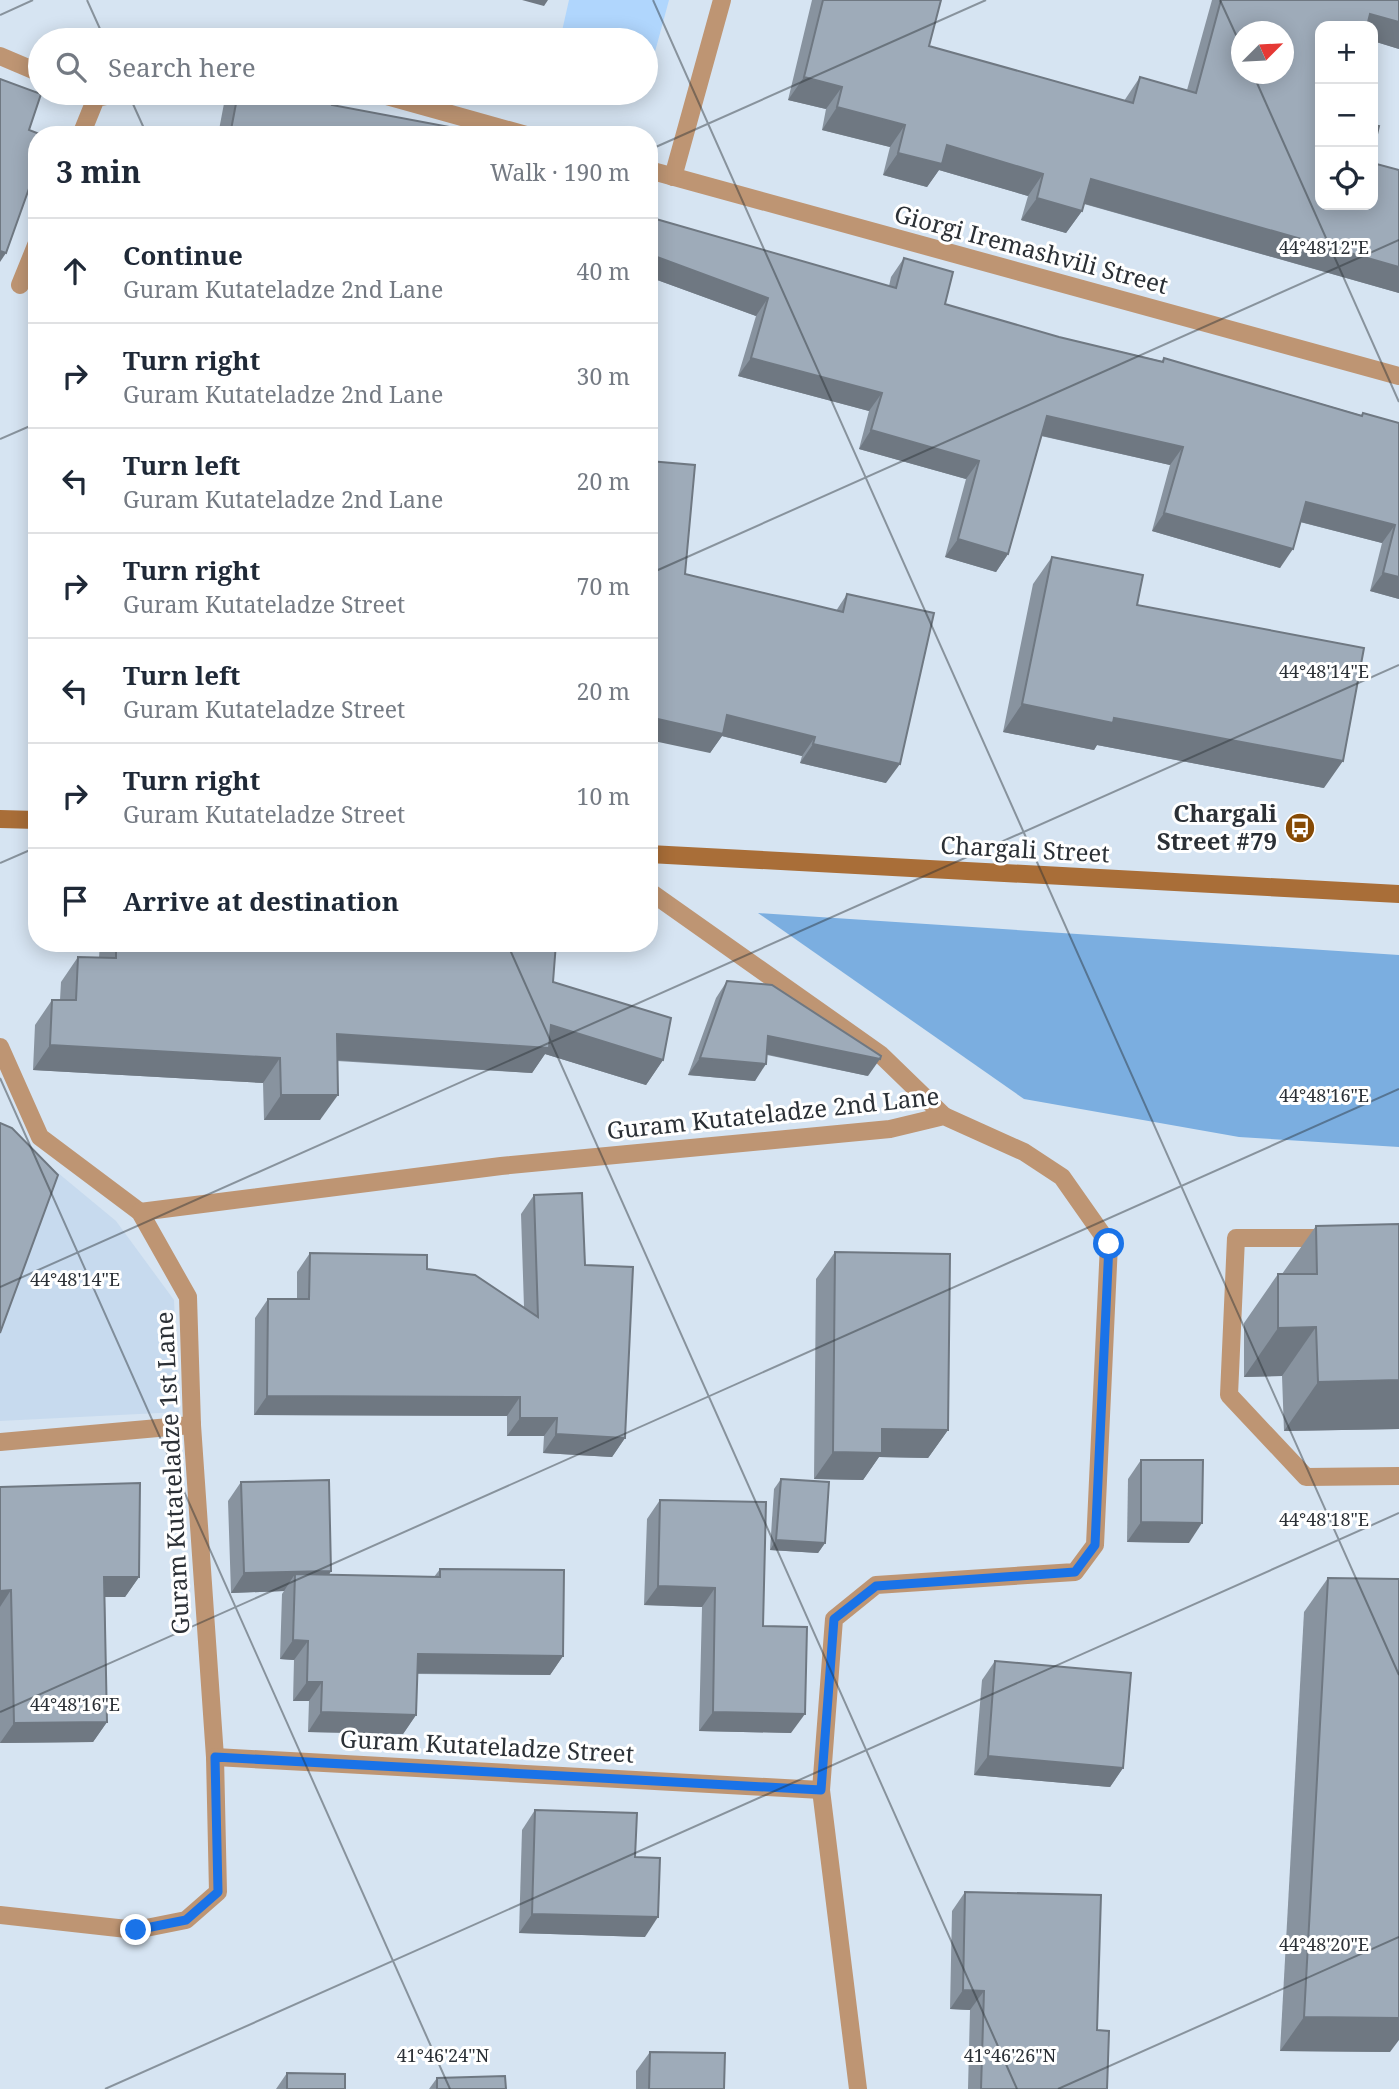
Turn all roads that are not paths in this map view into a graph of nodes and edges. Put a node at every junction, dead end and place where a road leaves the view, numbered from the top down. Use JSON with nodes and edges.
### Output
{"nodes":[{"id":1,"x":722,"y":0,"type":"edge"},
{"id":2,"x":0,"y":56,"type":"edge"},
{"id":3,"x":28,"y":68,"type":"edge"},
{"id":4,"x":88,"y":105,"type":"edge"},
{"id":5,"x":419,"y":105,"type":"edge"},
{"id":6,"x":83,"y":126,"type":"edge"},
{"id":7,"x":494,"y":126,"type":"edge"},
{"id":8,"x":658,"y":173,"type":"edge"},
{"id":9,"x":673,"y":177,"type":"junction"},
{"id":10,"x":28,"y":265,"type":"edge"},
{"id":11,"x":20,"y":285,"type":"dead end"},
{"id":12,"x":1399,"y":376,"type":"edge"},
{"id":13,"x":0,"y":819,"type":"edge"},
{"id":14,"x":28,"y":820,"type":"edge"},
{"id":15,"x":658,"y":854,"type":"edge"},
{"id":16,"x":1399,"y":894,"type":"edge"},
{"id":17,"x":658,"y":897,"type":"edge"},
{"id":18,"x":0,"y":1047,"type":"edge"},
{"id":19,"x":944,"y":1116,"type":"junction"},
{"id":20,"x":140,"y":1212,"type":"junction"},
{"id":21,"x":1345,"y":1238,"type":"edge"},
{"id":22,"x":192,"y":1425,"type":"junction"},
{"id":23,"x":0,"y":1442,"type":"edge"},
{"id":24,"x":1399,"y":1476,"type":"edge"},
{"id":25,"x":215,"y":1757,"type":"junction"},
{"id":26,"x":821,"y":1790,"type":"junction"},
{"id":27,"x":0,"y":1915,"type":"edge"},
{"id":28,"x":859,"y":2089,"type":"edge"}],
"edges":[{"from":1,"to":9,"type":"street"},
{"from":2,"to":3,"type":"street"},
{"from":4,"to":6,"type":"street"},
{"from":5,"to":7,"type":"street"},
{"from":8,"to":9,"type":"street","name":"Giorgi Iremashvili Street"},
{"from":9,"to":12,"type":"street","name":"Giorgi Iremashvili Street"},
{"from":10,"to":11,"type":"street"},
{"from":13,"to":14,"type":"street"},
{"from":15,"to":16,"type":"street","name":"Chargali Street"},
{"from":17,"to":19,"type":"street"},
{"from":18,"to":20,"type":"street","name":"Guram Kutateladze 1st Lane"},
{"from":19,"to":20,"type":"street","name":"Guram Kutateladze 2nd Lane"},
{"from":19,"to":26,"type":"street","name":"Guram Kutateladze 2nd Lane"},
{"from":20,"to":22,"type":"street","name":"Guram Kutateladze 1st Lane"},
{"from":21,"to":24,"type":"street"},
{"from":22,"to":23,"type":"street"},
{"from":22,"to":25,"type":"street","name":"Guram Kutateladze 1st Lane"},
{"from":25,"to":26,"type":"street","name":"Guram Kutateladze Street"},
{"from":25,"to":27,"type":"street"},
{"from":26,"to":28,"type":"street"}]}
